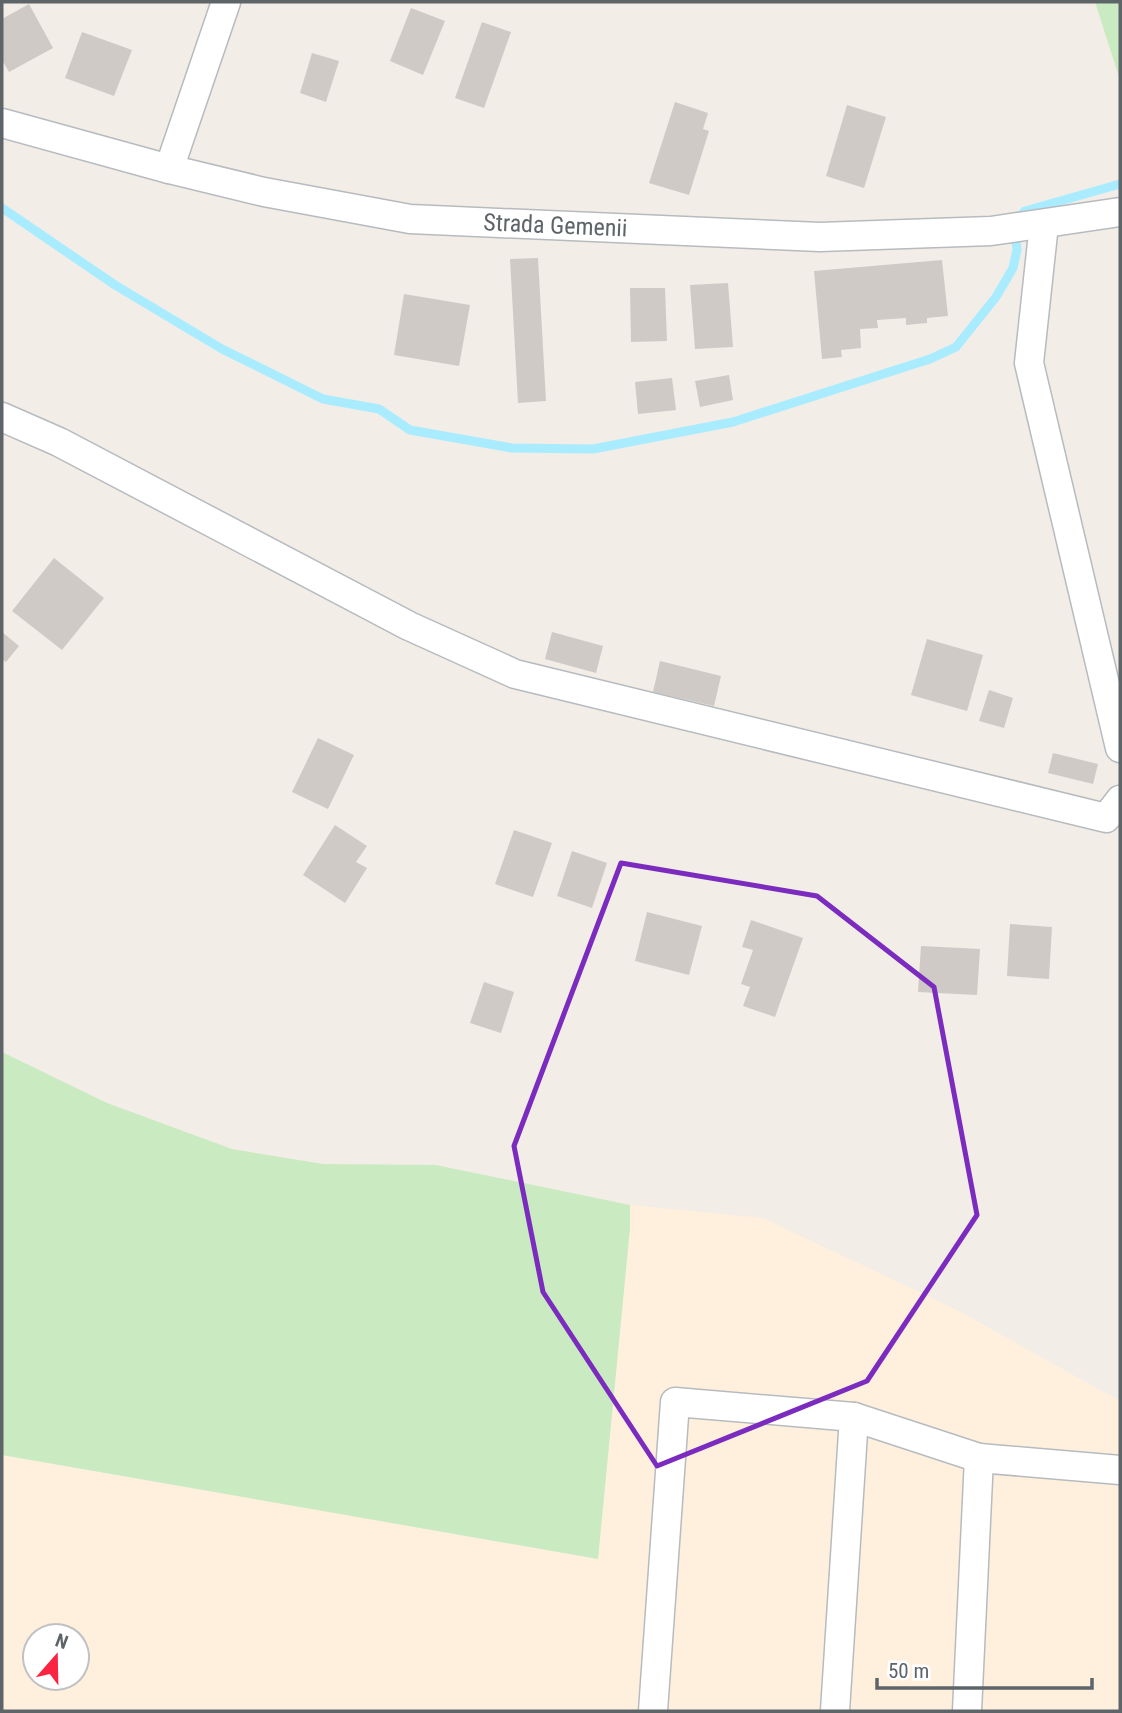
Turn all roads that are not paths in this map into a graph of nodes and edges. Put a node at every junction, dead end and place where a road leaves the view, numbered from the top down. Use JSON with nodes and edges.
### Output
{"nodes":[{"id":1,"x":226,"y":2,"type":"edge"},
{"id":2,"x":2,"y":122,"type":"edge"},
{"id":3,"x":169,"y":169,"type":"junction"},
{"id":4,"x":1120,"y":212,"type":"edge"},
{"id":5,"x":1044,"y":224,"type":"junction"},
{"id":6,"x":2,"y":417,"type":"edge"},
{"id":7,"x":1120,"y":748,"type":"edge"},
{"id":8,"x":1120,"y":800,"type":"edge"},
{"id":9,"x":854,"y":1417,"type":"junction"},
{"id":10,"x":979,"y":1458,"type":"junction"},
{"id":11,"x":1120,"y":1470,"type":"edge"},
{"id":12,"x":653,"y":1711,"type":"edge"},
{"id":13,"x":835,"y":1711,"type":"edge"},
{"id":14,"x":967,"y":1711,"type":"edge"}],
"edges":[{"from":1,"to":3,"type":"street"},
{"from":2,"to":3,"type":"street","name":"Strada Gemenii"},
{"from":3,"to":5,"type":"street","name":"Strada Gemenii"},
{"from":4,"to":5,"type":"street","name":"Strada Gemenii"},
{"from":5,"to":7,"type":"street"},
{"from":6,"to":8,"type":"street"},
{"from":9,"to":10,"type":"street"},
{"from":9,"to":12,"type":"street"},
{"from":9,"to":13,"type":"street"},
{"from":10,"to":11,"type":"street"},
{"from":10,"to":14,"type":"street"}]}
